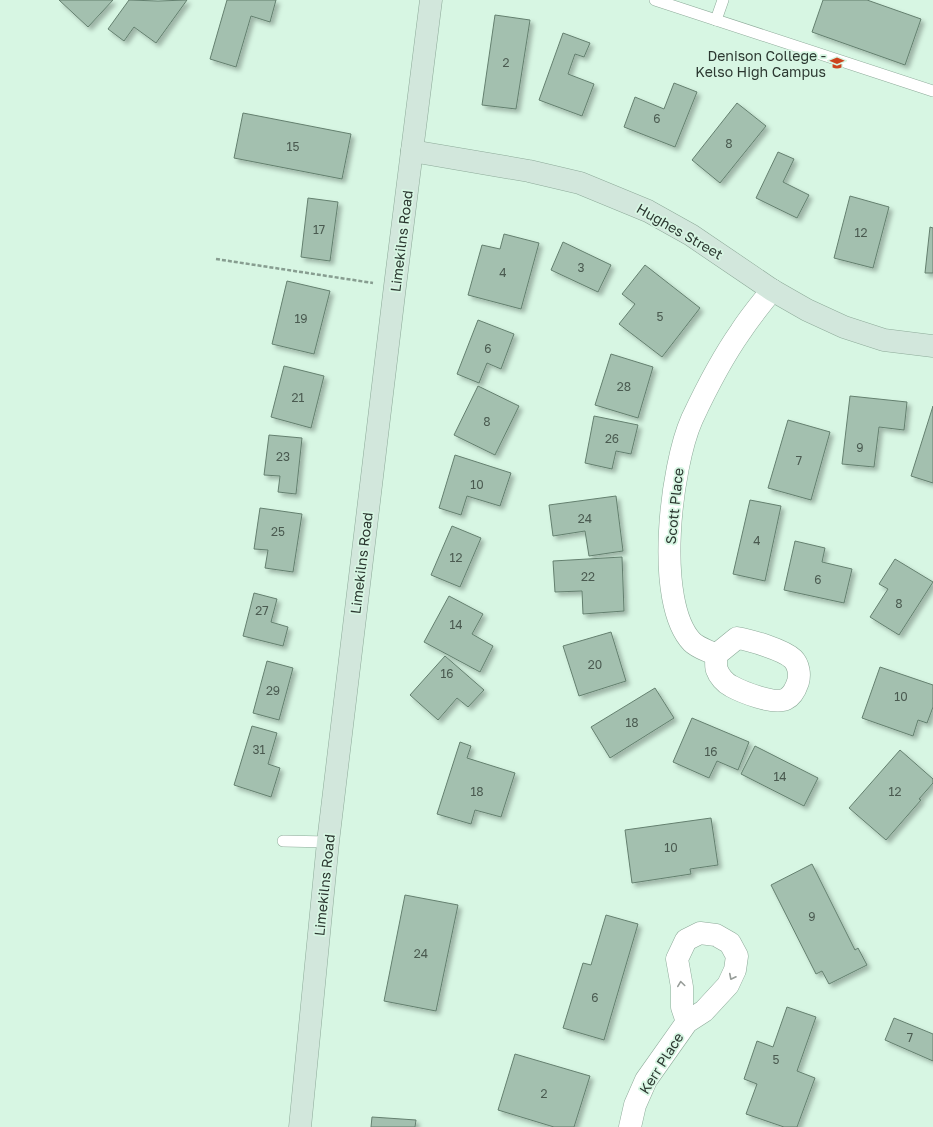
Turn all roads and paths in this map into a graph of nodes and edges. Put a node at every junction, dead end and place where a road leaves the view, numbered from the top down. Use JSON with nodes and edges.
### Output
{"nodes":[{"id":1,"x":431,"y":0,"type":"edge"},
{"id":2,"x":655,"y":0,"type":"edge"},
{"id":3,"x":722,"y":0,"type":"edge"},
{"id":4,"x":716,"y":20,"type":"junction"},
{"id":5,"x":933,"y":91,"type":"edge"},
{"id":6,"x":412,"y":151,"type":"junction"},
{"id":7,"x":216,"y":259,"type":"dead end"},
{"id":8,"x":395,"y":286,"type":"junction"},
{"id":9,"x":772,"y":290,"type":"junction"},
{"id":10,"x":933,"y":346,"type":"edge"},
{"id":11,"x":716,"y":655,"type":"dead end"},
{"id":12,"x":283,"y":841,"type":"dead end"},
{"id":13,"x":328,"y":842,"type":"junction"},
{"id":14,"x":687,"y":1022,"type":"dead end"},
{"id":15,"x":300,"y":1127,"type":"edge"},
{"id":16,"x":630,"y":1127,"type":"edge"}],
"edges":[{"from":1,"to":6,"type":"main road","name":"Limekilns Road"},
{"from":2,"to":4,"type":"lane"},
{"from":3,"to":4,"type":"lane"},
{"from":4,"to":5,"type":"lane"},
{"from":6,"to":8,"type":"main road","name":"Limekilns Road"},
{"from":6,"to":9,"type":"main road","name":"Hughes Street"},
{"from":7,"to":8,"type":"path"},
{"from":8,"to":13,"type":"main road","name":"Limekilns Road"},
{"from":9,"to":10,"type":"main road","name":"Hughes Street"},
{"from":9,"to":11,"type":"street","name":"Scott Place"},
{"from":12,"to":13,"type":"lane"},
{"from":13,"to":15,"type":"main road","name":"Limekilns Road"},
{"from":14,"to":16,"type":"street","name":"Kerr Place"}]}
